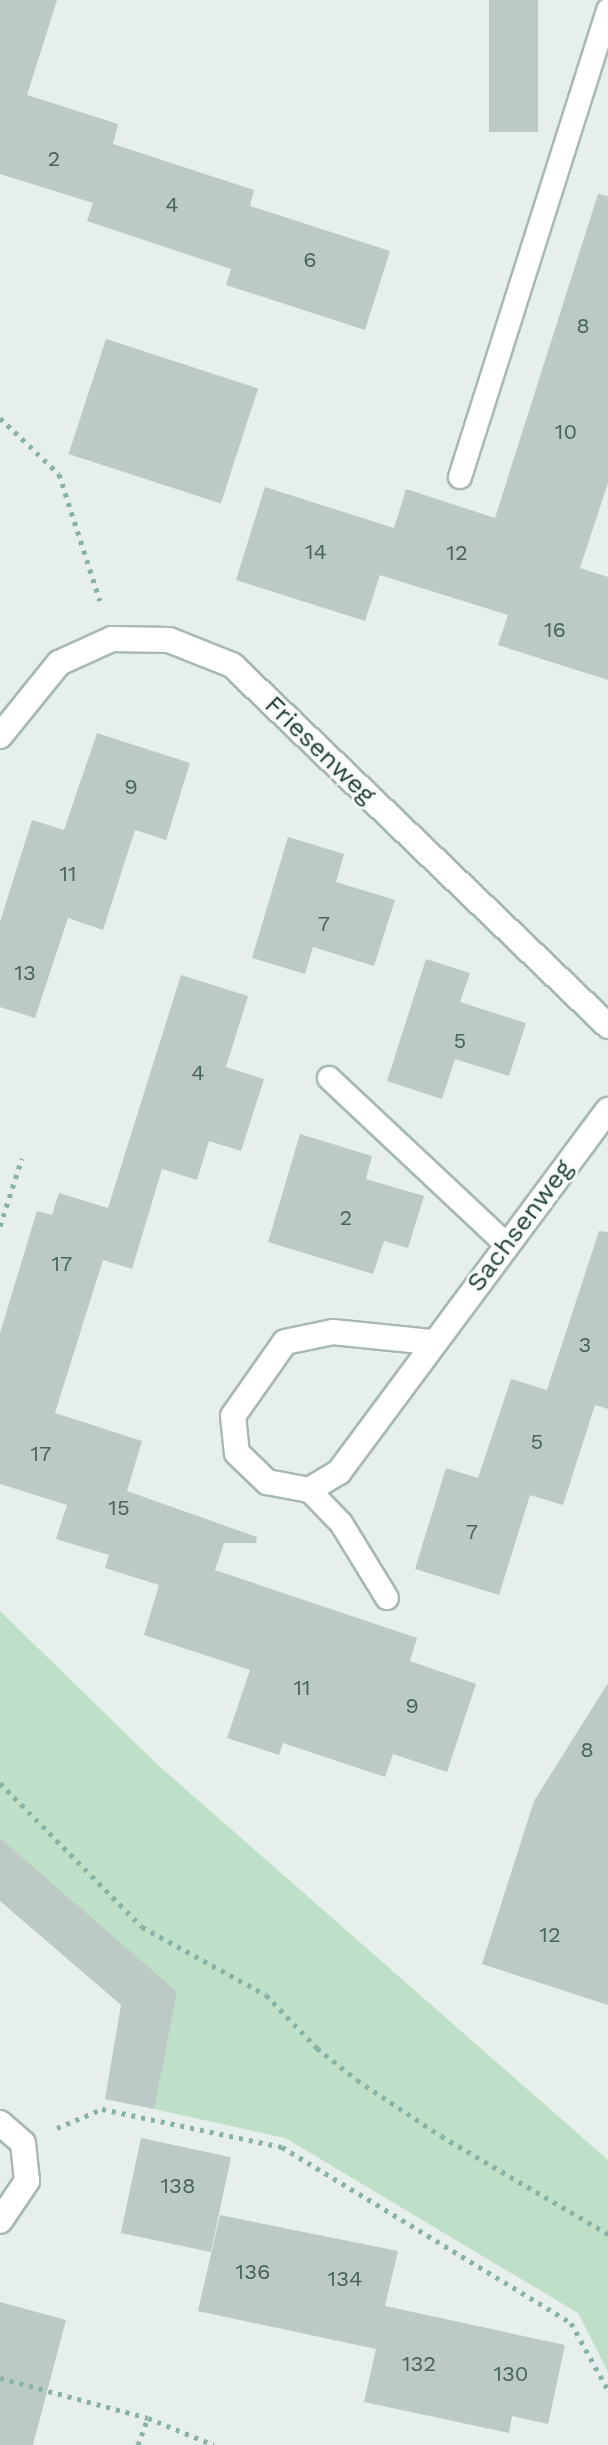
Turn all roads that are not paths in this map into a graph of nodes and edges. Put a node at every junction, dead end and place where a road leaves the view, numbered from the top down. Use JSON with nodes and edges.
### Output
{"nodes":[{"id":1,"x":608,"y":10,"type":"edge"},
{"id":2,"x":460,"y":477,"type":"dead end"},
{"id":3,"x":0,"y":736,"type":"edge"},
{"id":4,"x":608,"y":1026,"type":"edge"},
{"id":5,"x":329,"y":1078,"type":"dead end"},
{"id":6,"x":608,"y":1110,"type":"edge"},
{"id":7,"x":506,"y":1244,"type":"junction"},
{"id":8,"x":431,"y":1342,"type":"junction"},
{"id":9,"x":309,"y":1490,"type":"junction"},
{"id":10,"x":387,"y":1598,"type":"dead end"},
{"id":11,"x":0,"y":2123,"type":"edge"},
{"id":12,"x":0,"y":2221,"type":"edge"}],
"edges":[{"from":1,"to":2,"type":"lane"},
{"from":3,"to":4,"type":"street","name":"Friesenweg"},
{"from":5,"to":7,"type":"lane"},
{"from":6,"to":7,"type":"street","name":"Sachsenweg"},
{"from":7,"to":8,"type":"street","name":"Sachsenweg"},
{"from":8,"to":9,"type":"street","name":"Sachsenweg"},
{"from":8,"to":9,"type":"street"},
{"from":9,"to":10,"type":"lane"},
{"from":11,"to":12,"type":"street"}]}
